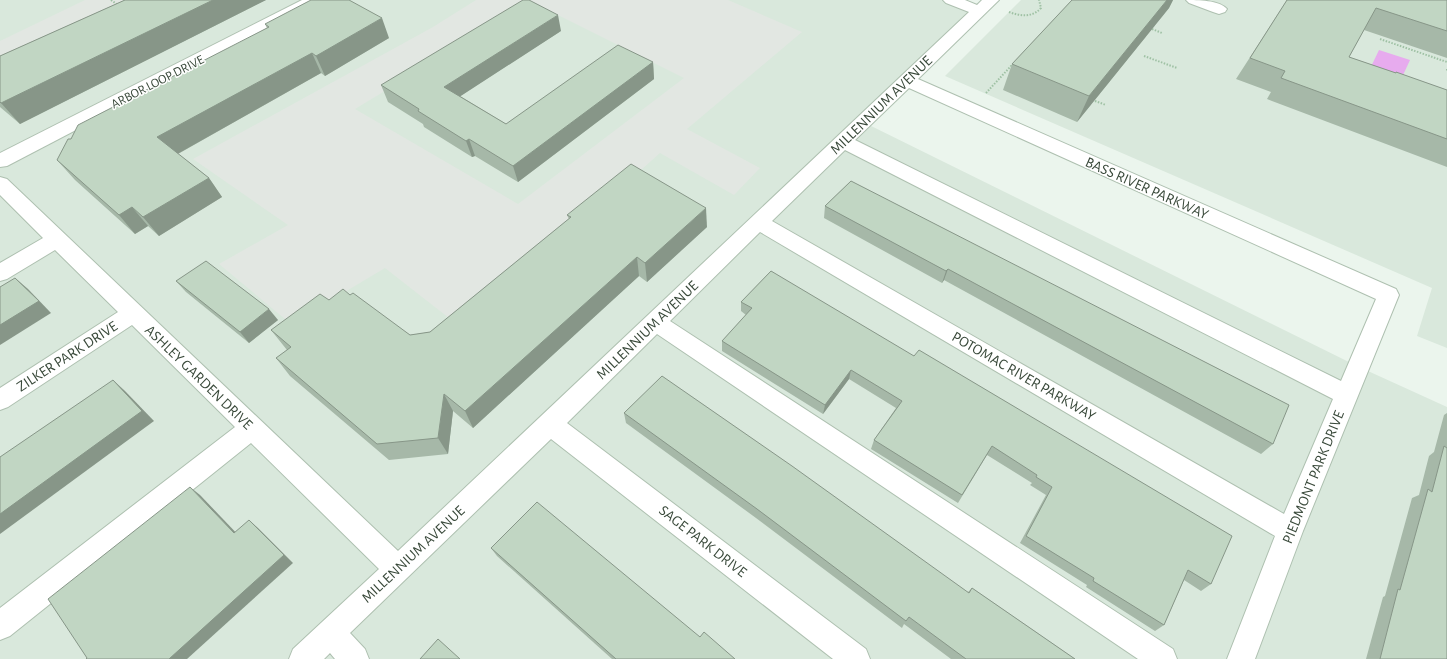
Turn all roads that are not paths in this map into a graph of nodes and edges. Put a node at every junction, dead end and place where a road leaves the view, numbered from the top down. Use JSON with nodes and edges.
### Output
{"nodes":[{"id":1,"x":314,"y":0,"type":"edge"},
{"id":2,"x":951,"y":0,"type":"edge"},
{"id":3,"x":1194,"y":0,"type":"edge"},
{"id":4,"x":985,"y":5,"type":"edge"},
{"id":5,"x":1219,"y":9,"type":"dead end"},
{"id":6,"x":907,"y":80,"type":"junction"},
{"id":7,"x":843,"y":141,"type":"junction"},
{"id":8,"x":0,"y":161,"type":"edge"},
{"id":9,"x":0,"y":184,"type":"edge"},
{"id":10,"x":758,"y":222,"type":"junction"},
{"id":11,"x":57,"y":239,"type":"junction"},
{"id":12,"x":0,"y":273,"type":"edge"},
{"id":13,"x":1388,"y":295,"type":"joint"},
{"id":14,"x":134,"y":313,"type":"junction"},
{"id":15,"x":655,"y":322,"type":"junction"},
{"id":16,"x":1346,"y":395,"type":"junction"},
{"id":17,"x":0,"y":400,"type":"edge"},
{"id":18,"x":550,"y":424,"type":"junction"},
{"id":19,"x":252,"y":428,"type":"junction"},
{"id":20,"x":1290,"y":531,"type":"junction"},
{"id":21,"x":398,"y":569,"type":"junction"},
{"id":22,"x":0,"y":626,"type":"edge"},
{"id":23,"x":330,"y":633,"type":"junction"},
{"id":24,"x":303,"y":659,"type":"edge"},
{"id":25,"x":355,"y":659,"type":"edge"},
{"id":26,"x":856,"y":659,"type":"edge"},
{"id":27,"x":1163,"y":659,"type":"edge"},
{"id":28,"x":1241,"y":659,"type":"edge"}],
"edges":[{"from":1,"to":8,"type":"street","name":"ARBOR LOOP DRIVE"},
{"from":2,"to":4,"type":"street"},
{"from":3,"to":5,"type":"street"},
{"from":4,"to":6,"type":"street","name":"MILLENNIUM AVENUE"},
{"from":6,"to":7,"type":"street","name":"MILLENNIUM AVENUE"},
{"from":6,"to":13,"type":"street","name":"BASS RIVER PARKWAY"},
{"from":7,"to":10,"type":"street","name":"MILLENNIUM AVENUE"},
{"from":7,"to":16,"type":"street"},
{"from":9,"to":11,"type":"street","name":"ASHLEY GARDEN DRIVE"},
{"from":10,"to":15,"type":"street","name":"MILLENNIUM AVENUE"},
{"from":10,"to":20,"type":"street","name":"POTOMAC RIVER PARKWAY"},
{"from":11,"to":12,"type":"street"},
{"from":11,"to":14,"type":"street","name":"ASHLEY GARDEN DRIVE"},
{"from":13,"to":16,"type":"street","name":"PIEDMONT PARK DRIVE"},
{"from":14,"to":17,"type":"street","name":"ZILKER PARK DRIVE"},
{"from":14,"to":19,"type":"street","name":"ASHLEY GARDEN DRIVE"},
{"from":15,"to":18,"type":"street","name":"MILLENNIUM AVENUE"},
{"from":15,"to":27,"type":"street"},
{"from":16,"to":20,"type":"street","name":"PIEDMONT PARK DRIVE"},
{"from":18,"to":21,"type":"street","name":"MILLENNIUM AVENUE"},
{"from":18,"to":26,"type":"street","name":"SAGE PARK DRIVE"},
{"from":19,"to":21,"type":"street","name":"ASHLEY GARDEN DRIVE"},
{"from":19,"to":22,"type":"street"},
{"from":20,"to":28,"type":"street","name":"PIEDMONT PARK DRIVE"},
{"from":21,"to":23,"type":"street","name":"MILLENNIUM AVENUE"},
{"from":23,"to":24,"type":"street","name":"MILLENNIUM AVENUE"},
{"from":23,"to":25,"type":"street"}]}
